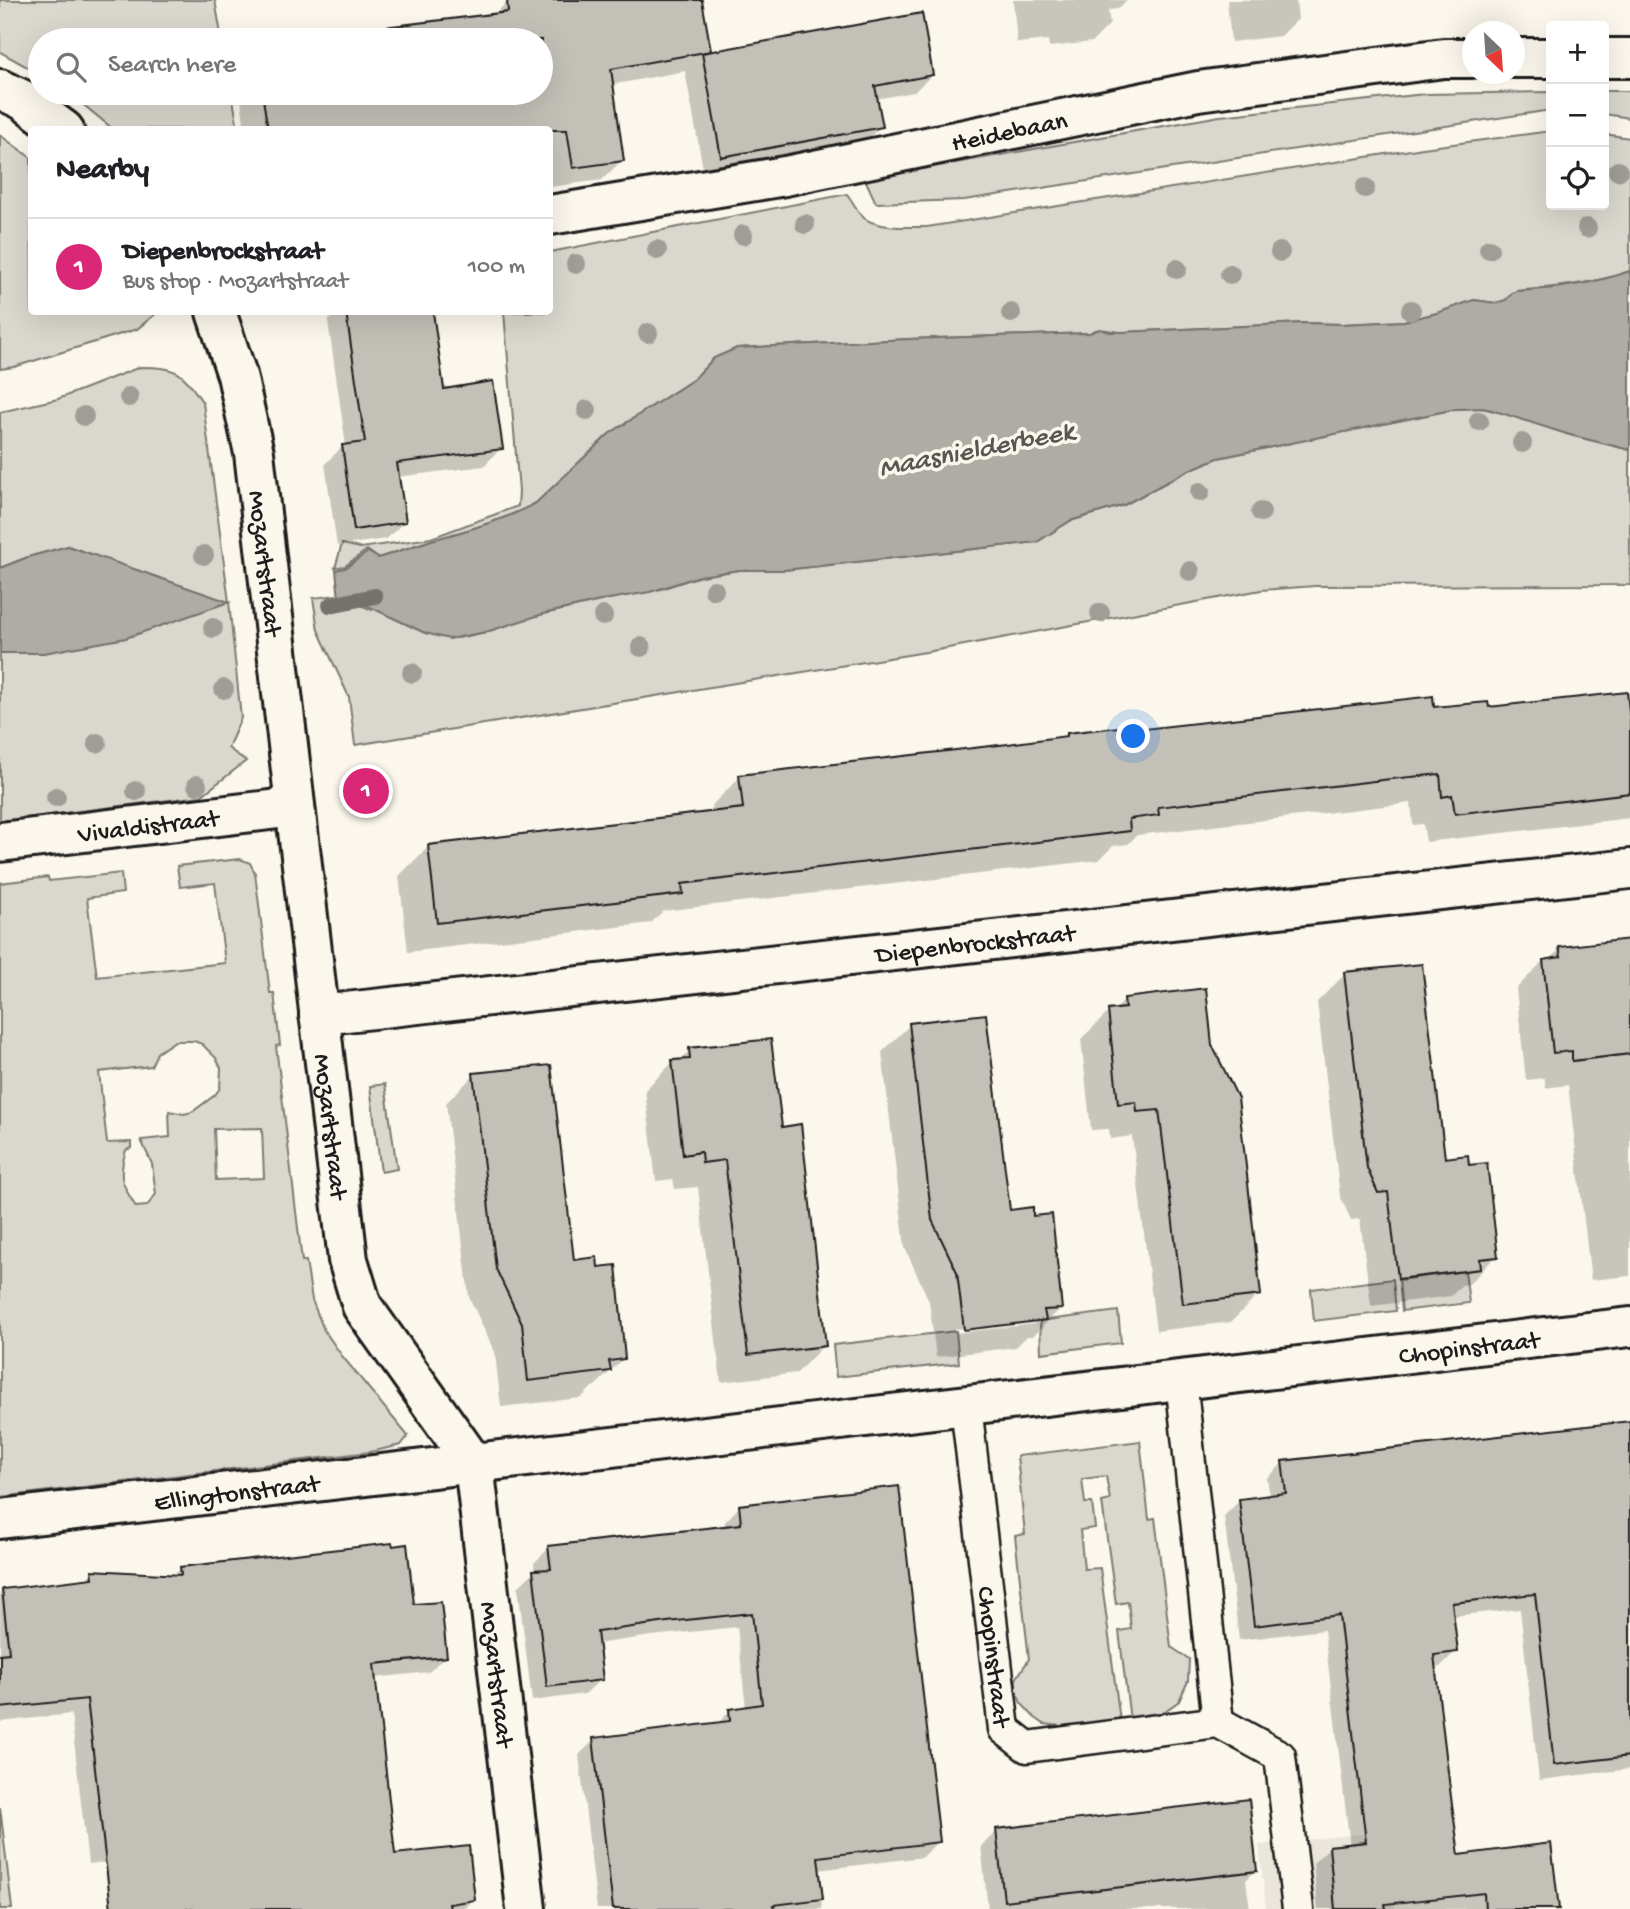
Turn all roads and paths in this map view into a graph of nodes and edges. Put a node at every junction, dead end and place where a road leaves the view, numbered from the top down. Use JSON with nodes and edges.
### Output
{"nodes":[{"id":1,"x":1462,"y":58,"type":"edge"},
{"id":2,"x":1525,"y":58,"type":"edge"},
{"id":3,"x":1546,"y":58,"type":"edge"},
{"id":4,"x":1609,"y":58,"type":"edge"},
{"id":5,"x":1630,"y":58,"type":"edge"},
{"id":6,"x":0,"y":89,"type":"edge"},
{"id":7,"x":28,"y":104,"type":"edge"},
{"id":8,"x":30,"y":105,"type":"edge"},
{"id":9,"x":59,"y":126,"type":"edge"},
{"id":10,"x":553,"y":215,"type":"edge"},
{"id":11,"x":217,"y":315,"type":"edge"},
{"id":12,"x":295,"y":807,"type":"junction"},
{"id":13,"x":0,"y":842,"type":"edge"},
{"id":14,"x":1630,"y":869,"type":"edge"},
{"id":15,"x":319,"y":1015,"type":"junction"},
{"id":16,"x":1630,"y":1327,"type":"edge"},
{"id":17,"x":1181,"y":1380,"type":"junction"},
{"id":18,"x":965,"y":1406,"type":"junction"},
{"id":19,"x":474,"y":1464,"type":"junction"},
{"id":20,"x":0,"y":1519,"type":"edge"},
{"id":21,"x":1218,"y":1722,"type":"junction"},
{"id":22,"x":526,"y":1909,"type":"edge"},
{"id":23,"x":1298,"y":1909,"type":"edge"}],
"edges":[{"from":1,"to":10,"type":"street","name":"Heidebaan"},
{"from":2,"to":3,"type":"street"},
{"from":4,"to":5,"type":"street"},
{"from":6,"to":7,"type":"street"},
{"from":8,"to":9,"type":"street"},
{"from":11,"to":12,"type":"street","name":"Mozartstraat"},
{"from":12,"to":13,"type":"street","name":"Vivaldistraat"},
{"from":12,"to":15,"type":"street","name":"Mozartstraat"},
{"from":14,"to":15,"type":"street","name":"Diepenbrockstraat"},
{"from":15,"to":19,"type":"street","name":"Mozartstraat"},
{"from":16,"to":17,"type":"street","name":"Chopinstraat"},
{"from":17,"to":18,"type":"street","name":"Chopinstraat"},
{"from":17,"to":21,"type":"lane"},
{"from":18,"to":19,"type":"street","name":"Chopinstraat"},
{"from":18,"to":21,"type":"lane","name":"Chopinstraat"},
{"from":19,"to":20,"type":"street","name":"Ellingtonstraat"},
{"from":19,"to":22,"type":"street","name":"Mozartstraat"},
{"from":21,"to":23,"type":"lane"}]}
